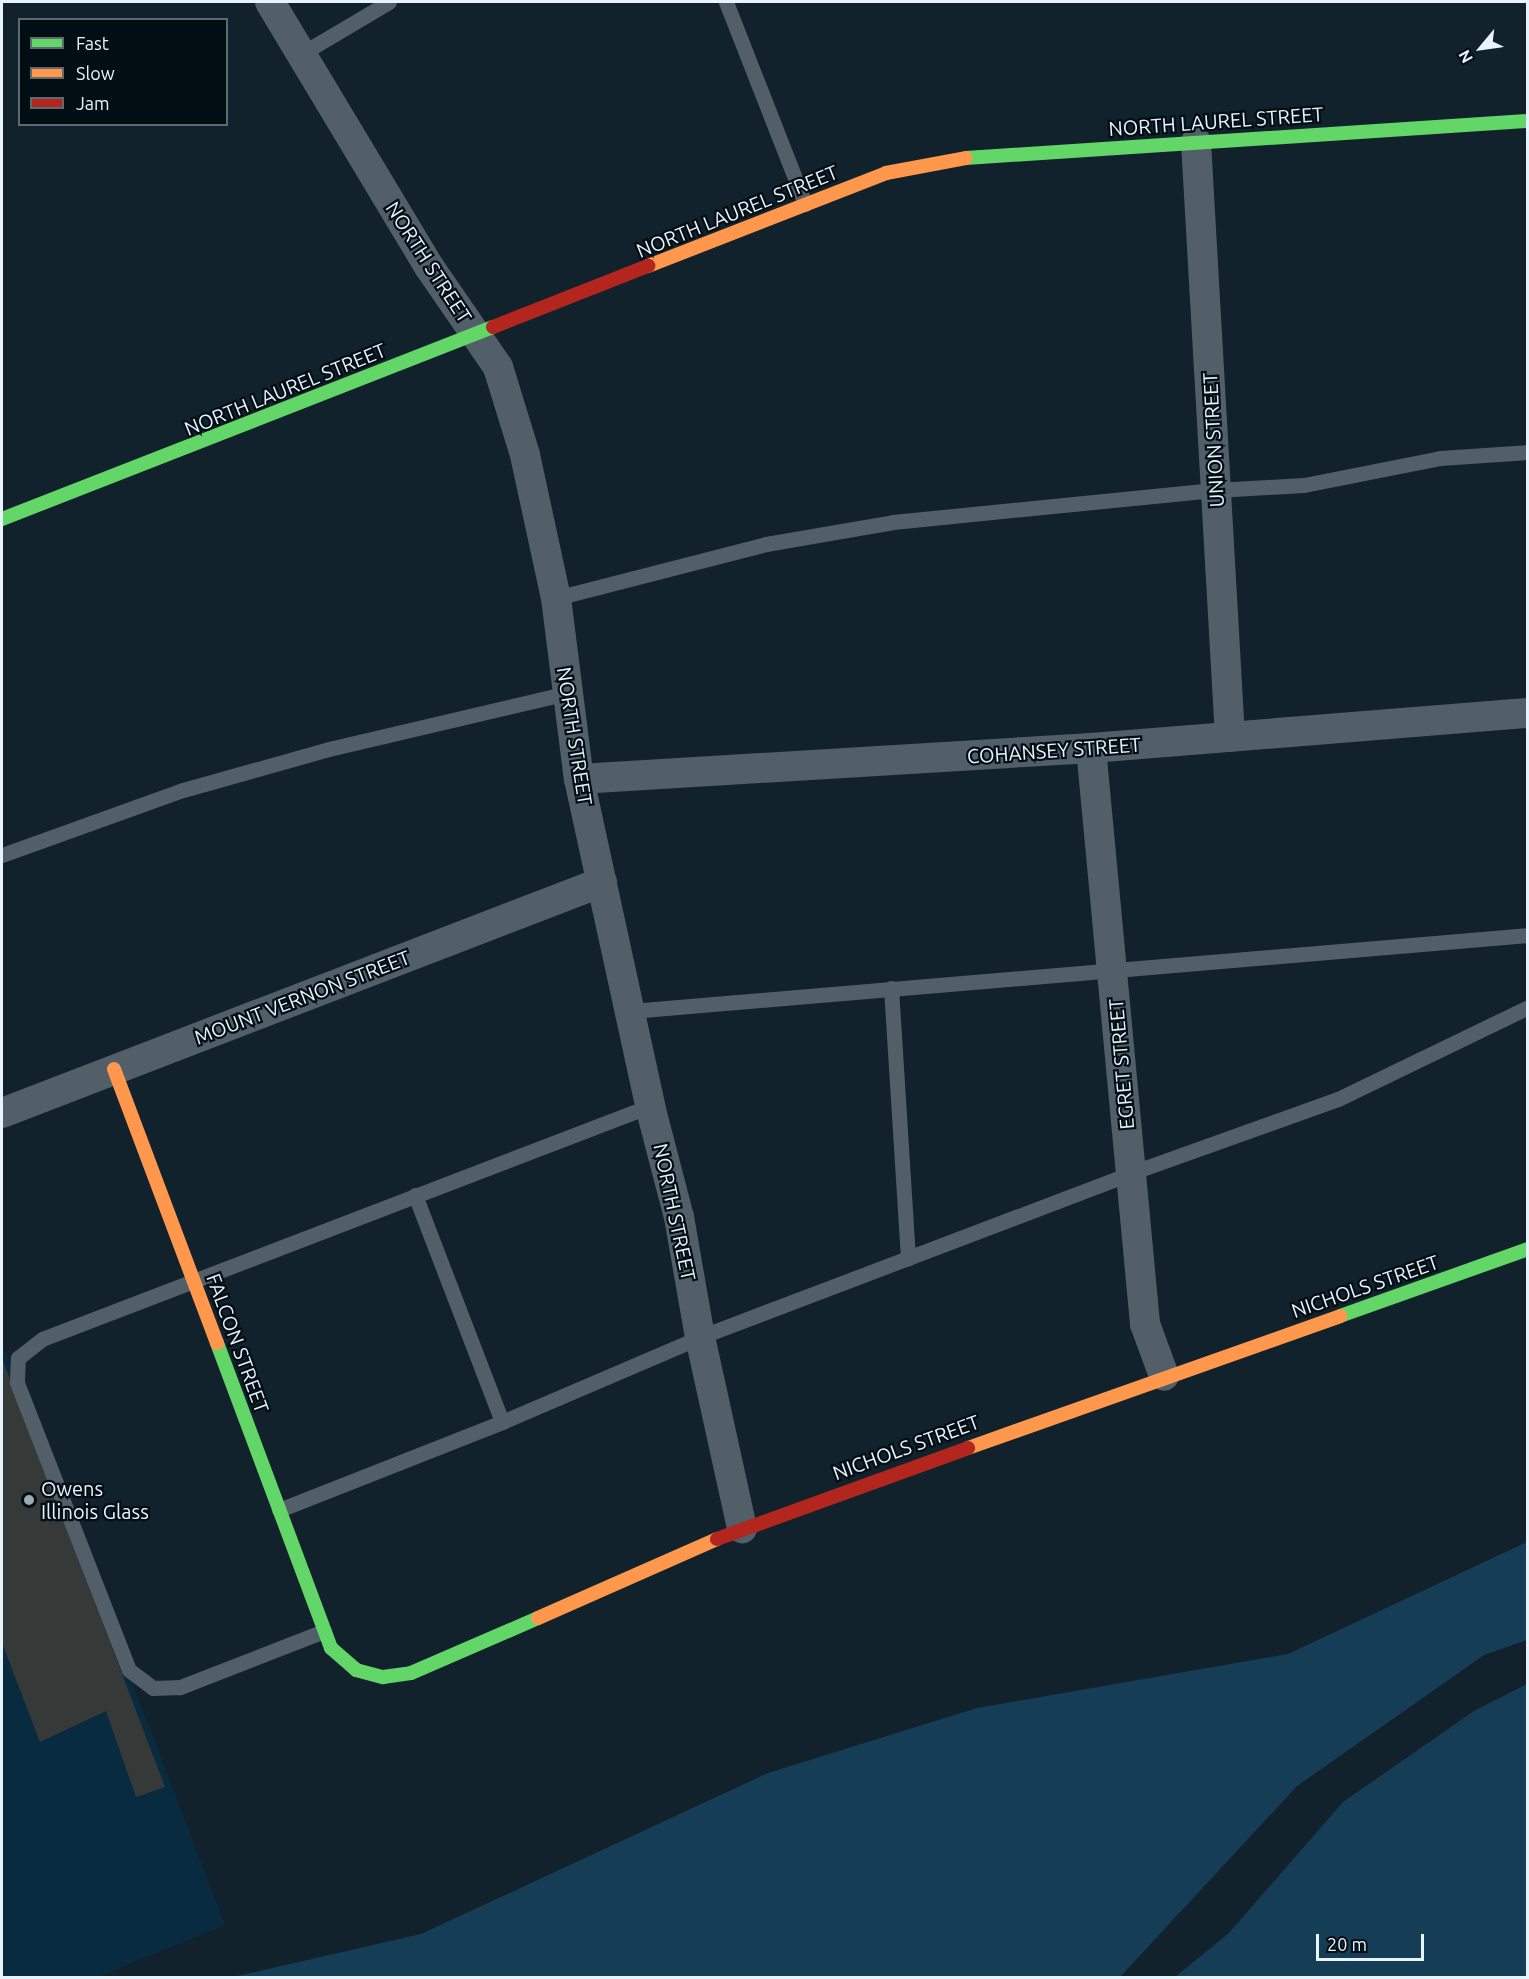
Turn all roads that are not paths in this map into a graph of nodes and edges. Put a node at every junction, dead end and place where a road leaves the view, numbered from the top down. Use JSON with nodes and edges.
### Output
{"nodes":[{"id":1,"x":270,"y":2,"type":"edge"},
{"id":2,"x":389,"y":2,"type":"edge"},
{"id":3,"x":726,"y":2,"type":"edge"},
{"id":4,"x":301,"y":54,"type":"junction"},
{"id":5,"x":1527,"y":121,"type":"edge"},
{"id":6,"x":1196,"y":142,"type":"junction"},
{"id":7,"x":805,"y":204,"type":"junction"},
{"id":8,"x":475,"y":334,"type":"junction"},
{"id":9,"x":1527,"y":452,"type":"edge"},
{"id":10,"x":1216,"y":490,"type":"junction"},
{"id":11,"x":2,"y":519,"type":"edge"},
{"id":12,"x":556,"y":598,"type":"junction"},
{"id":13,"x":568,"y":693,"type":"junction"},
{"id":14,"x":1527,"y":713,"type":"edge"},
{"id":15,"x":1230,"y":737,"type":"junction"},
{"id":16,"x":1091,"y":748,"type":"junction"},
{"id":17,"x":579,"y":779,"type":"junction"},
{"id":18,"x":2,"y":855,"type":"edge"},
{"id":19,"x":602,"y":882,"type":"junction"},
{"id":20,"x":1527,"y":935,"type":"edge"},
{"id":21,"x":1112,"y":971,"type":"junction"},
{"id":22,"x":891,"y":988,"type":"junction"},
{"id":23,"x":1527,"y":1007,"type":"edge"},
{"id":24,"x":631,"y":1011,"type":"junction"},
{"id":25,"x":114,"y":1070,"type":"junction"},
{"id":26,"x":650,"y":1106,"type":"junction"},
{"id":27,"x":2,"y":1113,"type":"edge"},
{"id":28,"x":1131,"y":1173,"type":"junction"},
{"id":29,"x":415,"y":1196,"type":"junction"},
{"id":30,"x":1527,"y":1248,"type":"edge"},
{"id":31,"x":908,"y":1258,"type":"junction"},
{"id":32,"x":194,"y":1280,"type":"junction"},
{"id":33,"x":700,"y":1337,"type":"junction"},
{"id":34,"x":1164,"y":1376,"type":"junction"},
{"id":35,"x":502,"y":1422,"type":"junction"},
{"id":36,"x":279,"y":1510,"type":"junction"},
{"id":37,"x":742,"y":1528,"type":"junction"},
{"id":38,"x":324,"y":1631,"type":"junction"}],
"edges":[{"from":1,"to":4,"type":"street","name":"NORTH STREET"},
{"from":2,"to":4,"type":"lane"},
{"from":3,"to":7,"type":"lane"},
{"from":4,"to":8,"type":"street","name":"NORTH STREET"},
{"from":5,"to":6,"type":"street","name":"NORTH LAUREL STREET"},
{"from":6,"to":7,"type":"street","name":"NORTH LAUREL STREET"},
{"from":6,"to":10,"type":"street","name":"UNION STREET"},
{"from":7,"to":8,"type":"street","name":"NORTH LAUREL STREET"},
{"from":8,"to":11,"type":"street","name":"NORTH LAUREL STREET"},
{"from":8,"to":12,"type":"street","name":"NORTH STREET"},
{"from":9,"to":10,"type":"lane"},
{"from":10,"to":12,"type":"lane"},
{"from":10,"to":15,"type":"street","name":"UNION STREET"},
{"from":12,"to":13,"type":"street","name":"NORTH STREET"},
{"from":13,"to":17,"type":"street","name":"NORTH STREET"},
{"from":13,"to":18,"type":"lane"},
{"from":14,"to":15,"type":"street","name":"COHANSEY STREET"},
{"from":15,"to":16,"type":"street","name":"COHANSEY STREET"},
{"from":16,"to":17,"type":"street","name":"COHANSEY STREET"},
{"from":16,"to":21,"type":"street","name":"EGRET STREET"},
{"from":17,"to":19,"type":"street","name":"NORTH STREET"},
{"from":19,"to":24,"type":"street","name":"NORTH STREET"},
{"from":19,"to":25,"type":"street","name":"MOUNT VERNON STREET"},
{"from":20,"to":21,"type":"lane"},
{"from":21,"to":22,"type":"lane"},
{"from":21,"to":28,"type":"street","name":"EGRET STREET"},
{"from":22,"to":24,"type":"lane"},
{"from":22,"to":31,"type":"lane"},
{"from":23,"to":28,"type":"lane"},
{"from":24,"to":26,"type":"street","name":"NORTH STREET"},
{"from":25,"to":27,"type":"street","name":"MOUNT VERNON STREET"},
{"from":25,"to":32,"type":"street","name":"FALCON STREET"},
{"from":26,"to":29,"type":"lane"},
{"from":26,"to":33,"type":"street","name":"NORTH STREET"},
{"from":28,"to":31,"type":"lane"},
{"from":28,"to":34,"type":"street","name":"EGRET STREET"},
{"from":29,"to":32,"type":"lane"},
{"from":29,"to":35,"type":"lane"},
{"from":30,"to":34,"type":"street","name":"NICHOLS STREET"},
{"from":31,"to":33,"type":"lane"},
{"from":32,"to":36,"type":"street","name":"FALCON STREET"},
{"from":32,"to":38,"type":"lane"},
{"from":33,"to":35,"type":"lane"},
{"from":33,"to":37,"type":"street","name":"NORTH STREET"},
{"from":34,"to":37,"type":"street","name":"NICHOLS STREET"},
{"from":35,"to":36,"type":"lane"},
{"from":36,"to":38,"type":"street","name":"FALCON STREET"},
{"from":37,"to":38,"type":"street","name":"NICHOLS STREET"}]}
